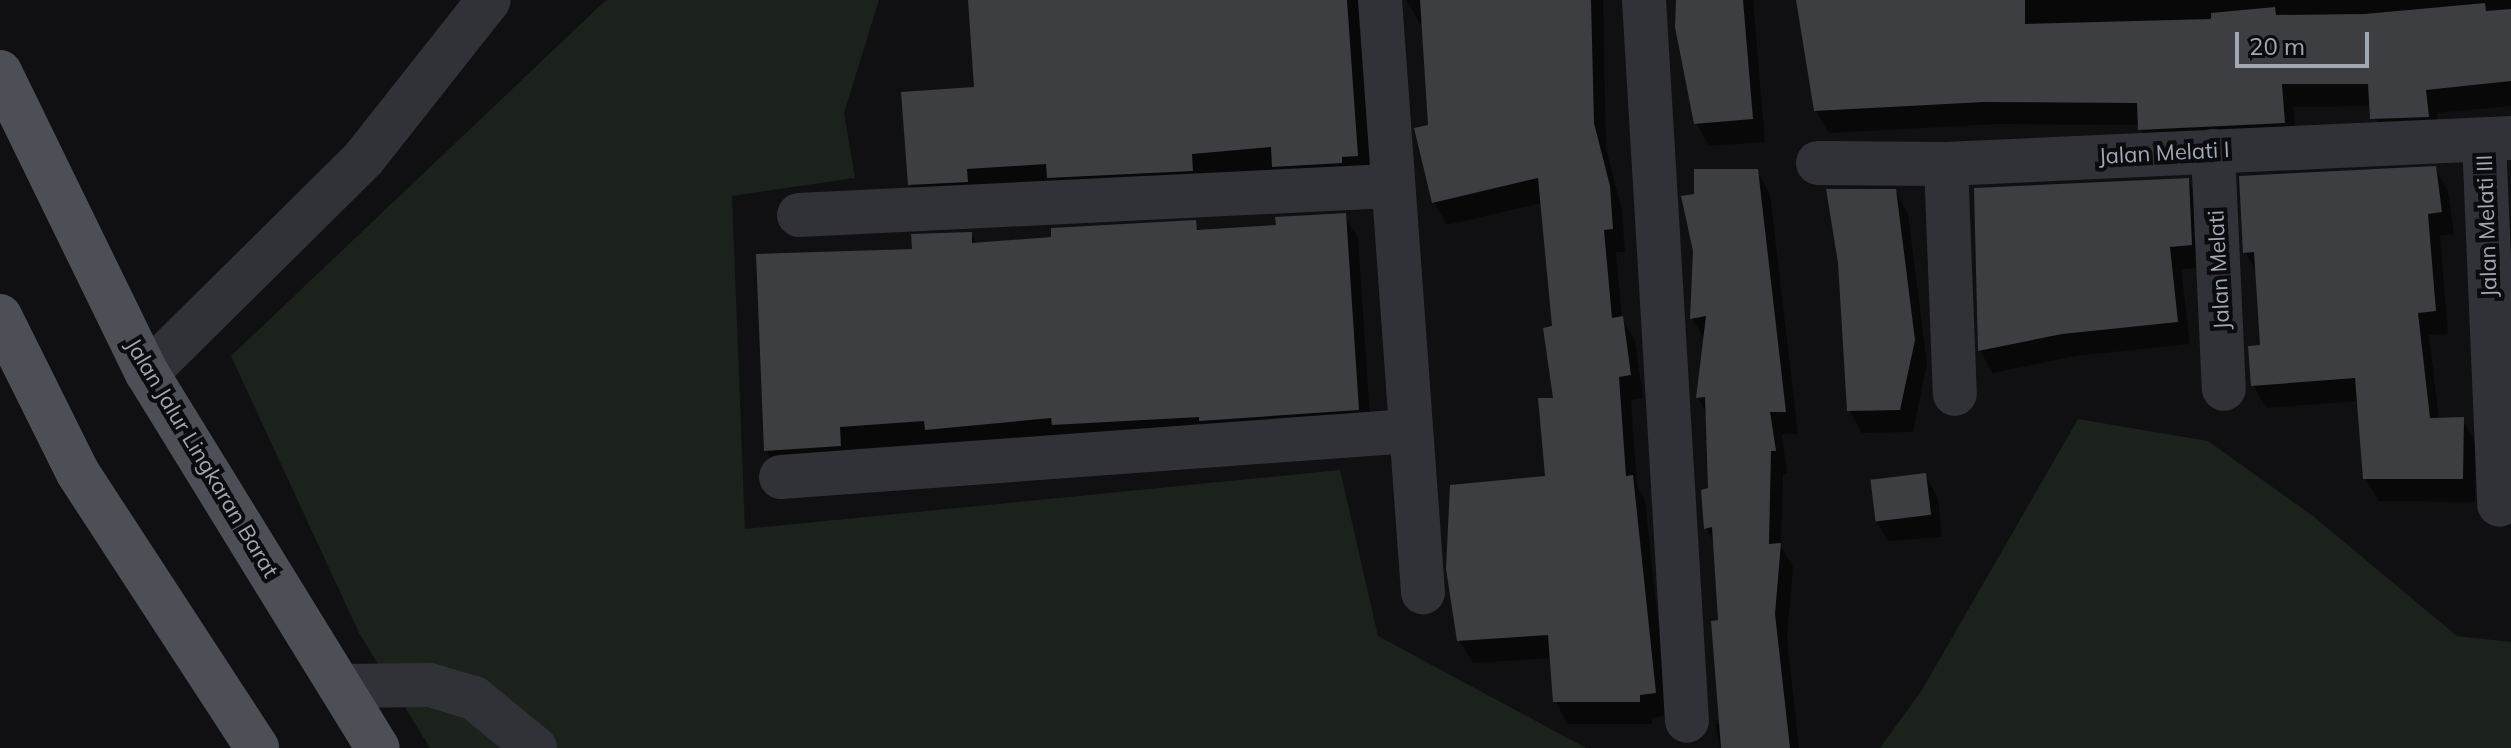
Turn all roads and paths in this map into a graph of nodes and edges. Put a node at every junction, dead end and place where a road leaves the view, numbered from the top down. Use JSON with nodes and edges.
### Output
{"nodes":[{"id":1,"x":489,"y":0,"type":"edge"},
{"id":2,"x":1380,"y":0,"type":"edge"},
{"id":3,"x":1644,"y":0,"type":"edge"},
{"id":4,"x":0,"y":72,"type":"edge"},
{"id":5,"x":2497,"y":139,"type":"edge"},
{"id":6,"x":2213,"y":151,"type":"junction"},
{"id":7,"x":1818,"y":163,"type":"dead end"},
{"id":8,"x":1946,"y":164,"type":"junction"},
{"id":9,"x":1389,"y":186,"type":"junction"},
{"id":10,"x":799,"y":215,"type":"dead end"},
{"id":11,"x":0,"y":316,"type":"edge"},
{"id":12,"x":147,"y":373,"type":"junction"},
{"id":13,"x":2224,"y":389,"type":"dead end"},
{"id":14,"x":1955,"y":394,"type":"dead end"},
{"id":15,"x":1409,"y":431,"type":"junction"},
{"id":16,"x":781,"y":477,"type":"dead end"},
{"id":17,"x":2499,"y":505,"type":"dead end"},
{"id":18,"x":1423,"y":592,"type":"dead end"},
{"id":19,"x":340,"y":686,"type":"junction"},
{"id":20,"x":1687,"y":721,"type":"dead end"},
{"id":21,"x":257,"y":748,"type":"edge"},
{"id":22,"x":378,"y":748,"type":"edge"},
{"id":23,"x":535,"y":748,"type":"edge"}],
"edges":[{"from":1,"to":12,"type":"street"},
{"from":2,"to":9,"type":"street"},
{"from":3,"to":20,"type":"street"},
{"from":4,"to":12,"type":"main road","name":"Jalan Jalur Lingkaran Barat"},
{"from":5,"to":6,"type":"street","name":"Jalan Melati I"},
{"from":5,"to":17,"type":"street","name":"Jalan Melati III"},
{"from":6,"to":8,"type":"street","name":"Jalan Melati I"},
{"from":6,"to":13,"type":"street","name":"Jalan Melati"},
{"from":7,"to":8,"type":"street","name":"Jalan Melati I"},
{"from":8,"to":14,"type":"street"},
{"from":9,"to":10,"type":"street"},
{"from":9,"to":15,"type":"street"},
{"from":11,"to":21,"type":"main road"},
{"from":12,"to":19,"type":"main road","name":"Jalan Jalur Lingkaran Barat"},
{"from":15,"to":16,"type":"street"},
{"from":15,"to":18,"type":"street"},
{"from":19,"to":22,"type":"main road","name":"Jalan Jalur Lingkaran Barat"},
{"from":19,"to":23,"type":"street"}]}
